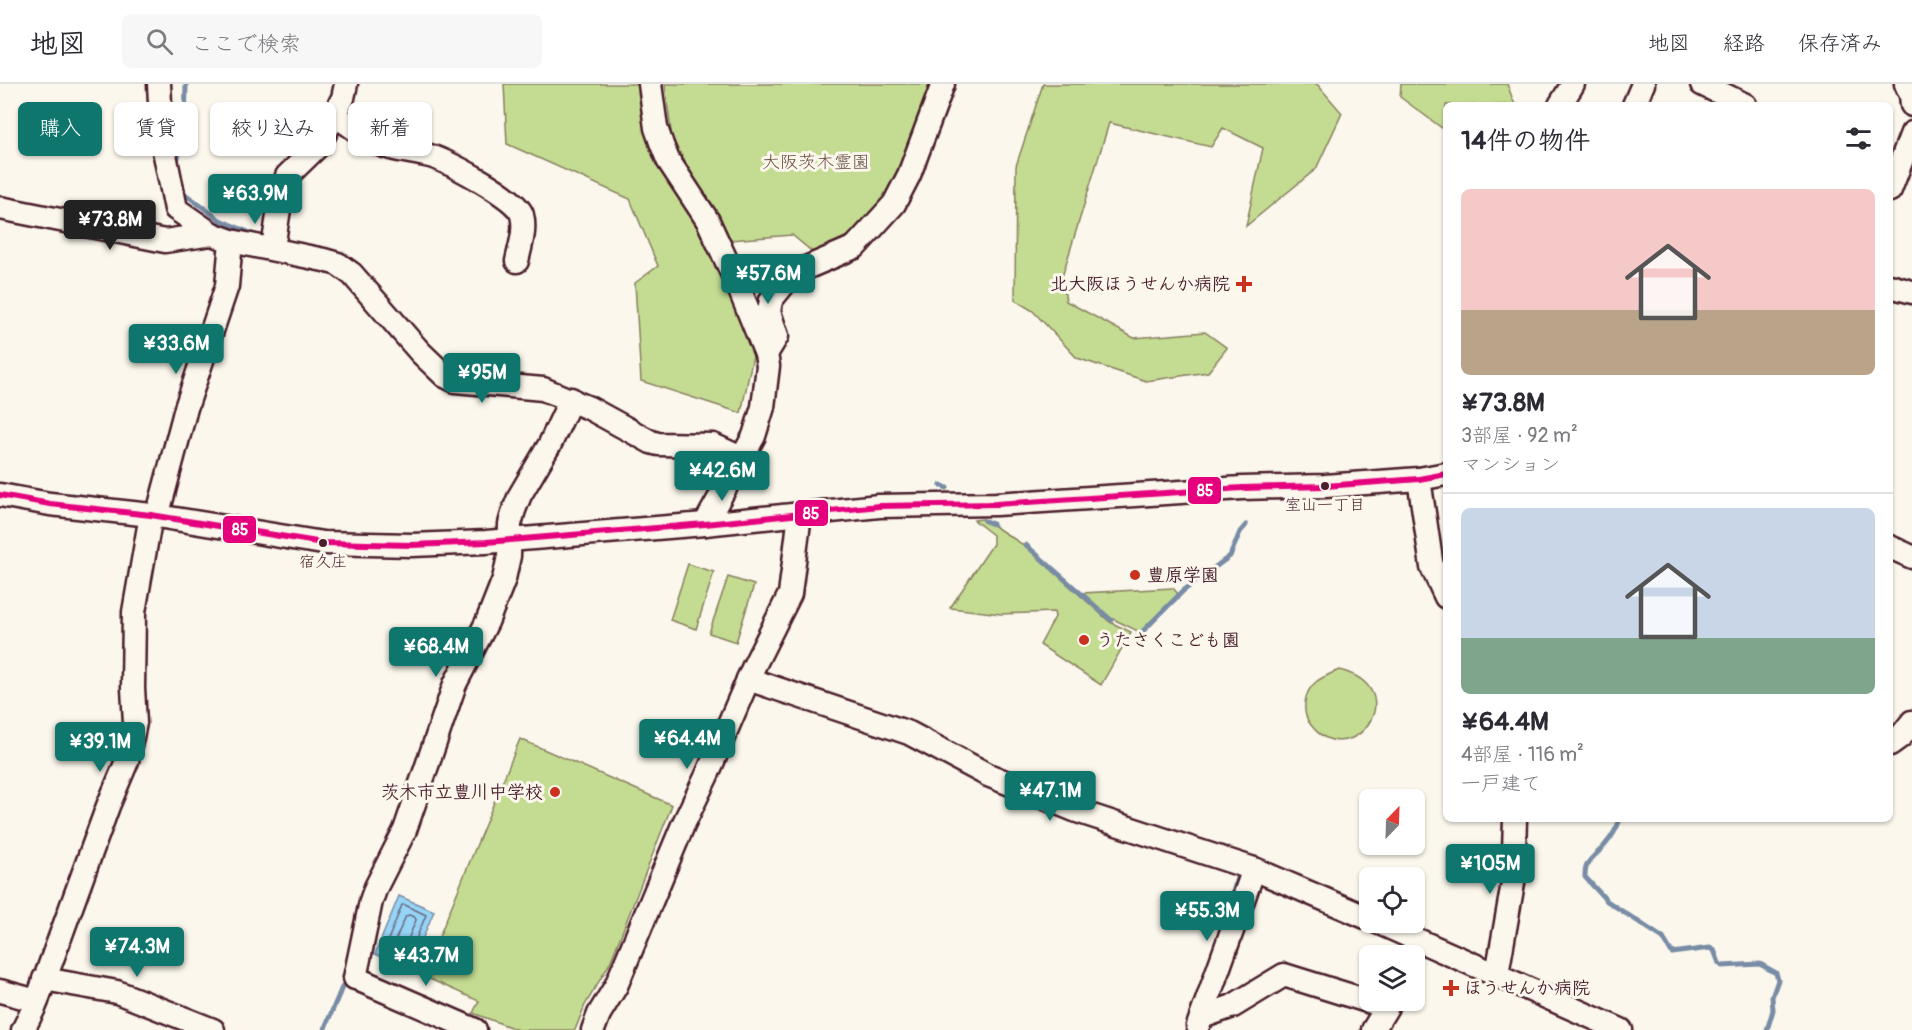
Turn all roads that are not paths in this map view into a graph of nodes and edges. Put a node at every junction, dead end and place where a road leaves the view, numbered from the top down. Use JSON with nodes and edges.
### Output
{"nodes":[{"id":1,"x":159,"y":84,"type":"edge"},
{"id":2,"x":345,"y":84,"type":"edge"},
{"id":3,"x":650,"y":84,"type":"edge"},
{"id":4,"x":943,"y":84,"type":"edge"},
{"id":5,"x":1643,"y":84,"type":"edge"},
{"id":6,"x":1702,"y":84,"type":"edge"},
{"id":7,"x":1906,"y":84,"type":"edge"},
{"id":8,"x":1744,"y":99,"type":"edge"},
{"id":9,"x":1635,"y":102,"type":"edge"},
{"id":10,"x":1912,"y":105,"type":"edge"},
{"id":11,"x":336,"y":111,"type":"edge"},
{"id":12,"x":336,"y":116,"type":"edge"},
{"id":13,"x":1912,"y":133,"type":"edge"},
{"id":14,"x":308,"y":156,"type":"edge"},
{"id":15,"x":1893,"y":176,"type":"edge"},
{"id":16,"x":0,"y":208,"type":"edge"},
{"id":17,"x":222,"y":238,"type":"junction"},
{"id":18,"x":273,"y":248,"type":"junction"},
{"id":19,"x":517,"y":261,"type":"dead end"},
{"id":20,"x":1893,"y":287,"type":"edge"},
{"id":21,"x":1912,"y":292,"type":"edge"},
{"id":22,"x":766,"y":354,"type":"junction"},
{"id":23,"x":571,"y":399,"type":"junction"},
{"id":24,"x":741,"y":458,"type":"junction"},
{"id":25,"x":1443,"y":475,"type":"edge"},
{"id":26,"x":1419,"y":479,"type":"junction"},
{"id":27,"x":0,"y":495,"type":"edge"},
{"id":28,"x":800,"y":514,"type":"junction"},
{"id":29,"x":154,"y":516,"type":"junction"},
{"id":30,"x":705,"y":524,"type":"junction"},
{"id":31,"x":509,"y":540,"type":"junction"},
{"id":32,"x":1893,"y":548,"type":"edge"},
{"id":33,"x":1912,"y":557,"type":"edge"},
{"id":34,"x":1443,"y":591,"type":"edge"},
{"id":35,"x":748,"y":679,"type":"junction"},
{"id":36,"x":1912,"y":722,"type":"edge"},
{"id":37,"x":1893,"y":741,"type":"edge"},
{"id":38,"x":1515,"y":822,"type":"edge"},
{"id":39,"x":1254,"y":869,"type":"junction"},
{"id":40,"x":1359,"y":914,"type":"edge"},
{"id":41,"x":1402,"y":933,"type":"edge"},
{"id":42,"x":1497,"y":974,"type":"junction"},
{"id":43,"x":45,"y":979,"type":"junction"},
{"id":44,"x":0,"y":991,"type":"edge"},
{"id":45,"x":37,"y":1000,"type":"junction"},
{"id":46,"x":1199,"y":1024,"type":"edge"},
{"id":47,"x":22,"y":1030,"type":"edge"},
{"id":48,"x":213,"y":1030,"type":"edge"},
{"id":49,"x":475,"y":1030,"type":"edge"},
{"id":50,"x":592,"y":1030,"type":"edge"},
{"id":51,"x":1373,"y":1030,"type":"edge"},
{"id":52,"x":1622,"y":1030,"type":"edge"}],
"edges":[{"from":1,"to":17,"type":"street"},
{"from":2,"to":11,"type":"street"},
{"from":3,"to":22,"type":"street"},
{"from":4,"to":22,"type":"street"},
{"from":5,"to":9,"type":"street"},
{"from":6,"to":8,"type":"street"},
{"from":7,"to":10,"type":"street"},
{"from":12,"to":19,"type":"street"},
{"from":13,"to":15,"type":"street"},
{"from":14,"to":18,"type":"street"},
{"from":16,"to":17,"type":"street"},
{"from":17,"to":18,"type":"street"},
{"from":17,"to":29,"type":"street"},
{"from":18,"to":23,"type":"street"},
{"from":20,"to":21,"type":"street"},
{"from":22,"to":24,"type":"street"},
{"from":23,"to":24,"type":"street"},
{"from":23,"to":31,"type":"street"},
{"from":24,"to":30,"type":"street"},
{"from":25,"to":26,"type":"street"},
{"from":26,"to":28,"type":"street"},
{"from":26,"to":34,"type":"street"},
{"from":27,"to":29,"type":"street"},
{"from":28,"to":30,"type":"street"},
{"from":28,"to":35,"type":"street"},
{"from":29,"to":31,"type":"street"},
{"from":29,"to":43,"type":"street"},
{"from":30,"to":31,"type":"street"},
{"from":31,"to":49,"type":"street"},
{"from":32,"to":33,"type":"street"},
{"from":35,"to":39,"type":"street"},
{"from":35,"to":50,"type":"street"},
{"from":36,"to":37,"type":"street"},
{"from":38,"to":42,"type":"street"},
{"from":39,"to":40,"type":"street"},
{"from":39,"to":46,"type":"street"},
{"from":41,"to":42,"type":"street"},
{"from":42,"to":52,"type":"street"},
{"from":43,"to":45,"type":"street"},
{"from":43,"to":48,"type":"street"},
{"from":44,"to":45,"type":"street"},
{"from":45,"to":47,"type":"street"},
{"from":46,"to":51,"type":"street"}]}
